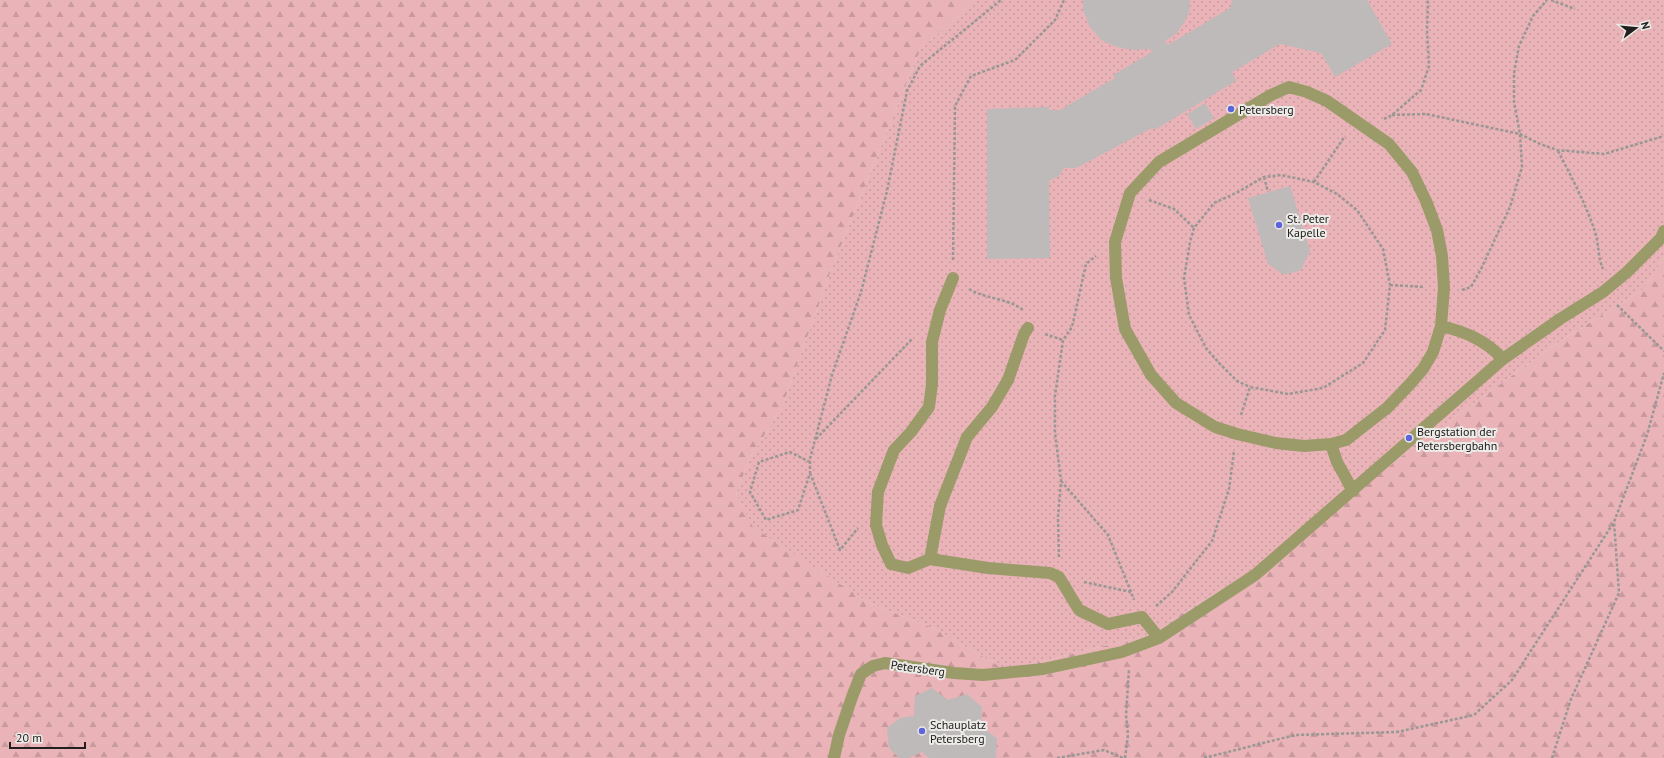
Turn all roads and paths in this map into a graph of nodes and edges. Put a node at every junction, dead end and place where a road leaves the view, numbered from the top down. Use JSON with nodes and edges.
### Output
{"nodes":[{"id":1,"x":1001,"y":0,"type":"edge"},
{"id":2,"x":1064,"y":0,"type":"edge"},
{"id":3,"x":1428,"y":0,"type":"edge"},
{"id":4,"x":1547,"y":0,"type":"edge"},
{"id":5,"x":1551,"y":0,"type":"edge"},
{"id":6,"x":1575,"y":9,"type":"dead end"},
{"id":7,"x":1359,"y":124,"type":"junction"},
{"id":8,"x":1520,"y":134,"type":"junction"},
{"id":9,"x":1664,"y":136,"type":"edge"},
{"id":10,"x":1558,"y":150,"type":"junction"},
{"id":11,"x":1264,"y":177,"type":"junction"},
{"id":12,"x":1314,"y":182,"type":"junction"},
{"id":13,"x":1268,"y":192,"type":"dead end"},
{"id":14,"x":1130,"y":193,"type":"junction"},
{"id":15,"x":1194,"y":228,"type":"junction"},
{"id":16,"x":1664,"y":231,"type":"edge"},
{"id":17,"x":1115,"y":242,"type":"junction"},
{"id":18,"x":953,"y":278,"type":"junction"},
{"id":19,"x":1390,"y":285,"type":"junction"},
{"id":20,"x":1444,"y":288,"type":"junction"},
{"id":21,"x":1606,"y":289,"type":"junction"},
{"id":22,"x":1442,"y":326,"type":"junction"},
{"id":23,"x":1028,"y":328,"type":"joint"},
{"id":24,"x":918,"y":333,"type":"dead end"},
{"id":25,"x":1664,"y":350,"type":"edge"},
{"id":26,"x":1503,"y":359,"type":"junction"},
{"id":27,"x":1664,"y":373,"type":"edge"},
{"id":28,"x":1250,"y":388,"type":"junction"},
{"id":29,"x":1237,"y":434,"type":"junction"},
{"id":30,"x":815,"y":440,"type":"junction"},
{"id":31,"x":1331,"y":444,"type":"junction"},
{"id":32,"x":810,"y":462,"type":"junction"},
{"id":33,"x":810,"y":473,"type":"junction"},
{"id":34,"x":1061,"y":481,"type":"junction"},
{"id":35,"x":1353,"y":491,"type":"junction"},
{"id":36,"x":878,"y":502,"type":"junction"},
{"id":37,"x":1614,"y":522,"type":"junction"},
{"id":38,"x":930,"y":559,"type":"junction"},
{"id":39,"x":1059,"y":577,"type":"junction"},
{"id":40,"x":1131,"y":592,"type":"junction"},
{"id":41,"x":1142,"y":617,"type":"junction"},
{"id":42,"x":1159,"y":638,"type":"junction"},
{"id":43,"x":1134,"y":663,"type":"dead end"},
{"id":44,"x":834,"y":758,"type":"edge"},
{"id":45,"x":1057,"y":758,"type":"edge"},
{"id":46,"x":1124,"y":758,"type":"edge"},
{"id":47,"x":1204,"y":758,"type":"edge"},
{"id":48,"x":1552,"y":758,"type":"edge"}],
"edges":[{"from":1,"to":30,"type":"path"},
{"from":2,"to":18,"type":"path"},
{"from":3,"to":8,"type":"path"},
{"from":4,"to":8,"type":"path"},
{"from":5,"to":6,"type":"path"},
{"from":7,"to":12,"type":"path"},
{"from":7,"to":14,"type":"street"},
{"from":7,"to":20,"type":"street"},
{"from":8,"to":10,"type":"path"},
{"from":8,"to":20,"type":"path"},
{"from":9,"to":10,"type":"path"},
{"from":10,"to":21,"type":"path"},
{"from":11,"to":12,"type":"path"},
{"from":11,"to":13,"type":"path"},
{"from":11,"to":15,"type":"path"},
{"from":12,"to":19,"type":"path"},
{"from":14,"to":15,"type":"path"},
{"from":14,"to":17,"type":"street"},
{"from":15,"to":28,"type":"path"},
{"from":16,"to":21,"type":"street","name":"Petersberg"},
{"from":17,"to":29,"type":"street"},
{"from":17,"to":34,"type":"path"},
{"from":18,"to":23,"type":"path"},
{"from":18,"to":36,"type":"street"},
{"from":19,"to":20,"type":"path"},
{"from":19,"to":28,"type":"path"},
{"from":20,"to":22,"type":"street"},
{"from":21,"to":25,"type":"path"},
{"from":21,"to":26,"type":"street","name":"Petersberg"},
{"from":22,"to":26,"type":"street"},
{"from":22,"to":31,"type":"street"},
{"from":23,"to":38,"type":"street"},
{"from":24,"to":30,"type":"path"},
{"from":26,"to":35,"type":"street","name":"Petersberg"},
{"from":27,"to":37,"type":"path"},
{"from":28,"to":29,"type":"path"},
{"from":29,"to":31,"type":"street"},
{"from":29,"to":41,"type":"path"},
{"from":30,"to":32,"type":"path"},
{"from":31,"to":35,"type":"street"},
{"from":32,"to":33,"type":"path"},
{"from":32,"to":33,"type":"path"},
{"from":33,"to":36,"type":"path"},
{"from":34,"to":39,"type":"path"},
{"from":34,"to":40,"type":"path"},
{"from":35,"to":42,"type":"street","name":"Petersberg"},
{"from":36,"to":38,"type":"street"},
{"from":37,"to":47,"type":"path"},
{"from":37,"to":48,"type":"path"},
{"from":38,"to":39,"type":"street"},
{"from":39,"to":40,"type":"path"},
{"from":39,"to":41,"type":"street"},
{"from":40,"to":41,"type":"path"},
{"from":41,"to":42,"type":"street"},
{"from":42,"to":44,"type":"street","name":"Petersberg"},
{"from":43,"to":46,"type":"path"},
{"from":45,"to":46,"type":"path"}]}
